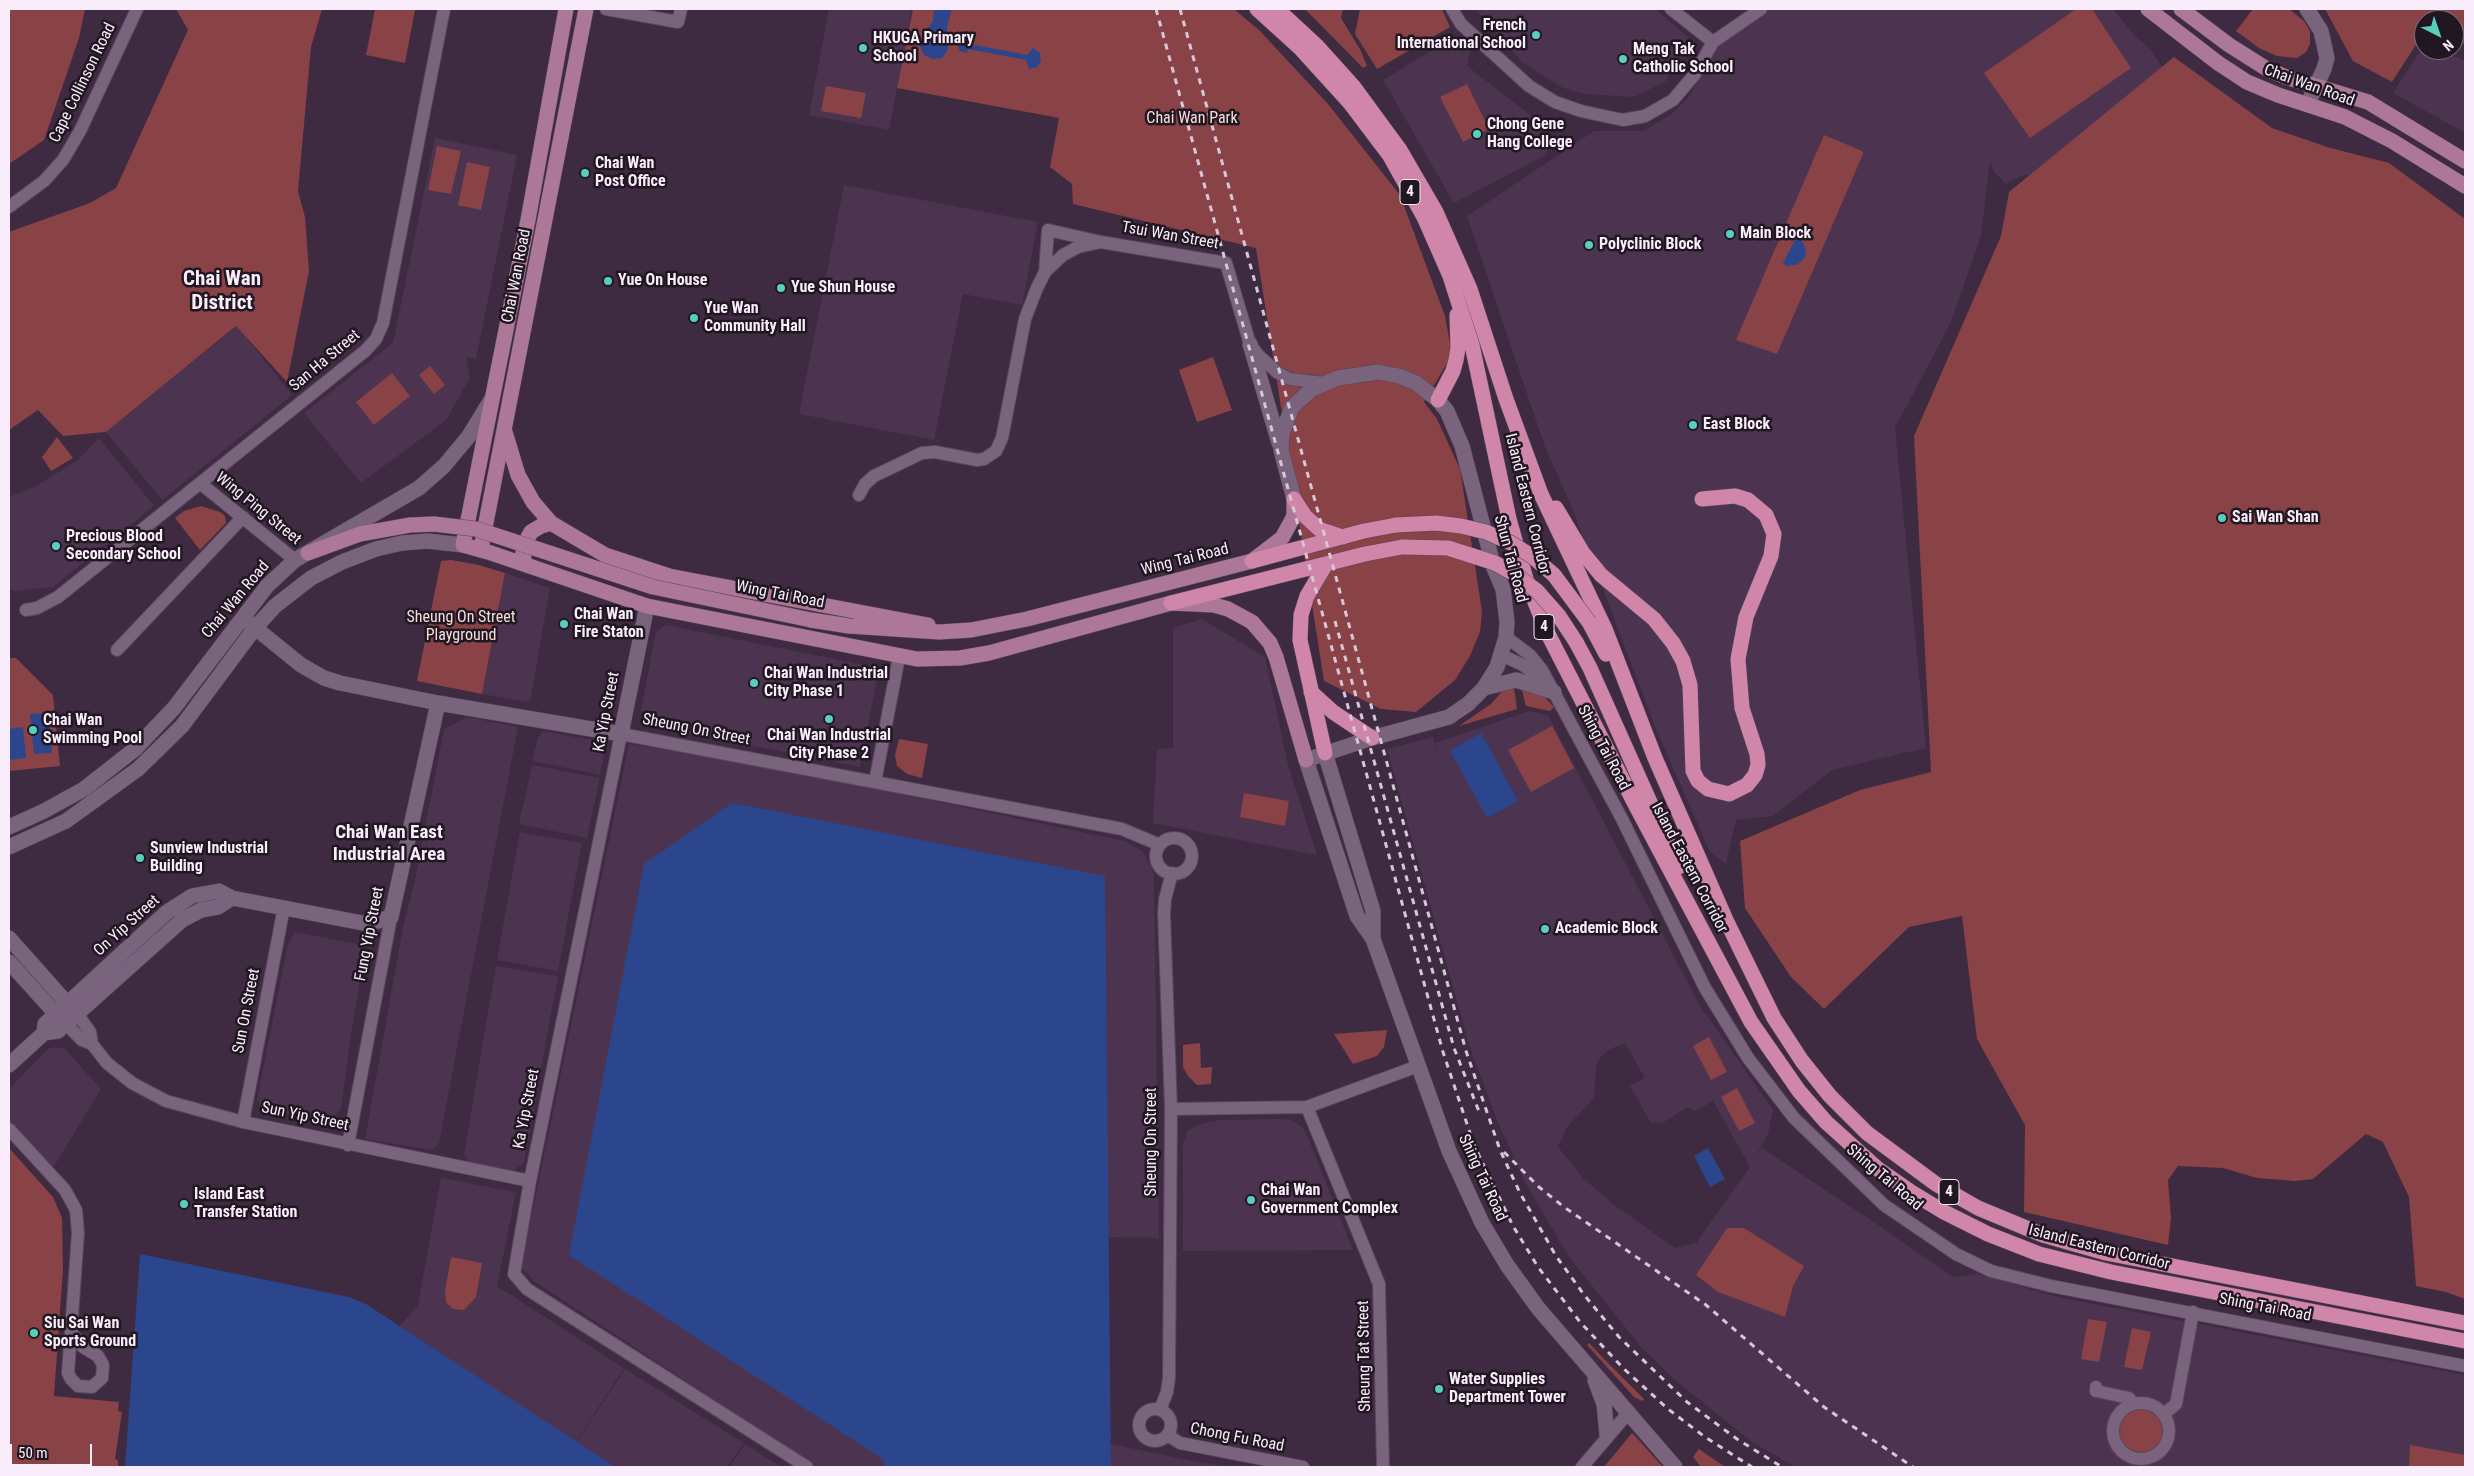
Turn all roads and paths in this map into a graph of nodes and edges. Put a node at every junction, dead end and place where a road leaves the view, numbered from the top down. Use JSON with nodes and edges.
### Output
{"nodes":[{"id":1,"x":137,"y":9,"type":"edge"},
{"id":2,"x":444,"y":9,"type":"edge"},
{"id":3,"x":566,"y":9,"type":"edge"},
{"id":4,"x":586,"y":9,"type":"edge"},
{"id":5,"x":606,"y":9,"type":"edge"},
{"id":6,"x":680,"y":9,"type":"edge"},
{"id":7,"x":1257,"y":9,"type":"edge"},
{"id":8,"x":1277,"y":9,"type":"edge"},
{"id":9,"x":1452,"y":9,"type":"edge"},
{"id":10,"x":1671,"y":9,"type":"edge"},
{"id":11,"x":1762,"y":9,"type":"edge"},
{"id":12,"x":2148,"y":9,"type":"edge"},
{"id":13,"x":2181,"y":9,"type":"edge"},
{"id":14,"x":2307,"y":9,"type":"edge"},
{"id":15,"x":1713,"y":42,"type":"junction"},
{"id":16,"x":2317,"y":87,"type":"junction"},
{"id":17,"x":2308,"y":103,"type":"junction"},
{"id":18,"x":2465,"y":161,"type":"edge"},
{"id":19,"x":2465,"y":186,"type":"edge"},
{"id":20,"x":9,"y":207,"type":"edge"},
{"id":21,"x":1101,"y":242,"type":"junction"},
{"id":22,"x":1047,"y":244,"type":"junction"},
{"id":23,"x":1063,"y":255,"type":"junction"},
{"id":24,"x":1045,"y":272,"type":"junction"},
{"id":25,"x":1450,"y":276,"type":"junction"},
{"id":26,"x":1250,"y":344,"type":"junction"},
{"id":27,"x":1324,"y":383,"type":"junction"},
{"id":28,"x":492,"y":399,"type":"junction"},
{"id":29,"x":1438,"y":400,"type":"junction"},
{"id":30,"x":504,"y":429,"type":"junction"},
{"id":31,"x":1281,"y":450,"type":"junction"},
{"id":32,"x":1527,"y":455,"type":"junction"},
{"id":33,"x":200,"y":483,"type":"junction"},
{"id":34,"x":859,"y":494,"type":"dead end"},
{"id":35,"x":1294,"y":499,"type":"junction"},
{"id":36,"x":1702,"y":500,"type":"dead end"},
{"id":37,"x":242,"y":517,"type":"junction"},
{"id":38,"x":551,"y":523,"type":"junction"},
{"id":39,"x":1344,"y":537,"type":"junction"},
{"id":40,"x":463,"y":545,"type":"junction"},
{"id":41,"x":480,"y":549,"type":"junction"},
{"id":42,"x":302,"y":556,"type":"junction"},
{"id":43,"x":1252,"y":561,"type":"junction"},
{"id":44,"x":1326,"y":564,"type":"junction"},
{"id":45,"x":530,"y":567,"type":"junction"},
{"id":46,"x":1171,"y":603,"type":"junction"},
{"id":47,"x":647,"y":606,"type":"junction"},
{"id":48,"x":26,"y":610,"type":"dead end"},
{"id":49,"x":241,"y":617,"type":"junction"},
{"id":50,"x":255,"y":628,"type":"junction"},
{"id":51,"x":955,"y":632,"type":"junction"},
{"id":52,"x":1506,"y":637,"type":"junction"},
{"id":53,"x":117,"y":650,"type":"dead end"},
{"id":54,"x":1501,"y":655,"type":"junction"},
{"id":55,"x":899,"y":657,"type":"junction"},
{"id":56,"x":1484,"y":688,"type":"junction"},
{"id":57,"x":1311,"y":692,"type":"junction"},
{"id":58,"x":1554,"y":692,"type":"junction"},
{"id":59,"x":438,"y":702,"type":"junction"},
{"id":60,"x":621,"y":734,"type":"junction"},
{"id":61,"x":1372,"y":738,"type":"junction"},
{"id":62,"x":1326,"y":753,"type":"junction"},
{"id":63,"x":1655,"y":758,"type":"junction"},
{"id":64,"x":1306,"y":760,"type":"junction"},
{"id":65,"x":875,"y":782,"type":"junction"},
{"id":66,"x":9,"y":827,"type":"edge"},
{"id":67,"x":1160,"y":845,"type":"junction"},
{"id":68,"x":9,"y":847,"type":"edge"},
{"id":69,"x":1172,"y":873,"type":"junction"},
{"id":70,"x":284,"y":907,"type":"junction"},
{"id":71,"x":391,"y":917,"type":"junction"},
{"id":72,"x":368,"y":924,"type":"junction"},
{"id":73,"x":387,"y":936,"type":"junction"},
{"id":74,"x":9,"y":938,"type":"edge"},
{"id":75,"x":1373,"y":940,"type":"junction"},
{"id":76,"x":1713,"y":950,"type":"junction"},
{"id":77,"x":9,"y":962,"type":"edge"},
{"id":78,"x":73,"y":1009,"type":"junction"},
{"id":79,"x":61,"y":1019,"type":"junction"},
{"id":80,"x":92,"y":1044,"type":"junction"},
{"id":81,"x":9,"y":1065,"type":"edge"},
{"id":82,"x":1418,"y":1066,"type":"junction"},
{"id":83,"x":1307,"y":1107,"type":"junction"},
{"id":84,"x":1171,"y":1109,"type":"junction"},
{"id":85,"x":243,"y":1122,"type":"junction"},
{"id":86,"x":9,"y":1129,"type":"edge"},
{"id":87,"x":348,"y":1145,"type":"junction"},
{"id":88,"x":530,"y":1181,"type":"junction"},
{"id":89,"x":2193,"y":1312,"type":"junction"},
{"id":90,"x":2465,"y":1324,"type":"edge"},
{"id":91,"x":71,"y":1332,"type":"dead end"},
{"id":92,"x":2465,"y":1341,"type":"edge"},
{"id":93,"x":2465,"y":1366,"type":"edge"},
{"id":94,"x":1592,"y":1372,"type":"junction"},
{"id":95,"x":2096,"y":1387,"type":"dead end"},
{"id":96,"x":2133,"y":1404,"type":"junction"},
{"id":97,"x":1160,"y":1410,"type":"junction"},
{"id":98,"x":1629,"y":1412,"type":"junction"},
{"id":99,"x":2164,"y":1414,"type":"junction"},
{"id":100,"x":1167,"y":1435,"type":"junction"},
{"id":101,"x":1608,"y":1435,"type":"junction"},
{"id":102,"x":807,"y":1467,"type":"edge"},
{"id":103,"x":1304,"y":1467,"type":"edge"},
{"id":104,"x":1383,"y":1467,"type":"edge"},
{"id":105,"x":1582,"y":1467,"type":"edge"},
{"id":106,"x":1675,"y":1467,"type":"edge"}],
"edges":[{"from":1,"to":20,"type":"street","name":"Cape Collinson Road"},
{"from":2,"to":33,"type":"street","name":"San Ha Street"},
{"from":3,"to":28,"type":"main road","name":"Chai Wan Road"},
{"from":4,"to":30,"type":"main road","name":"Chai Wan Road"},
{"from":5,"to":6,"type":"street"},
{"from":7,"to":25,"type":"highway","name":"Island Eastern Corridor","number":"4"},
{"from":8,"to":32,"type":"highway","name":"Island Eastern Corridor","number":"4"},
{"from":9,"to":15,"type":"street"},
{"from":10,"to":15,"type":"street"},
{"from":11,"to":15,"type":"street"},
{"from":12,"to":17,"type":"main road","name":"Chai Wan Road"},
{"from":13,"to":16,"type":"main road","name":"Chai Wan Road"},
{"from":14,"to":16,"type":"street"},
{"from":16,"to":17,"type":"street"},
{"from":16,"to":18,"type":"main road","name":"Chai Wan Road"},
{"from":17,"to":19,"type":"main road","name":"Chai Wan Road"},
{"from":21,"to":22,"type":"street","name":"Tsui Wan Street"},
{"from":21,"to":23,"type":"street","name":"Tsui Wan Street"},
{"from":21,"to":26,"type":"street","name":"Tsui Wan Street"},
{"from":22,"to":23,"type":"street"},
{"from":22,"to":24,"type":"street","name":"Tsui Wan Street"},
{"from":23,"to":24,"type":"street","name":"Tsui Wan Street"},
{"from":24,"to":34,"type":"street","name":"Tsui Wan Street"},
{"from":25,"to":29,"type":"highway"},
{"from":25,"to":76,"type":"highway","name":"Island Eastern Corridor","number":"4"},
{"from":26,"to":27,"type":"street","name":"Tsui Wan Street"},
{"from":26,"to":31,"type":"street"},
{"from":27,"to":29,"type":"street","name":"Shun Tai Road"},
{"from":27,"to":31,"type":"street"},
{"from":28,"to":40,"type":"main road","name":"Chai Wan Road"},
{"from":28,"to":42,"type":"street","name":"Chai Wan Road"},
{"from":29,"to":52,"type":"street","name":"Shun Tai Road"},
{"from":30,"to":38,"type":"main road"},
{"from":30,"to":41,"type":"main road","name":"Chai Wan Road"},
{"from":31,"to":35,"type":"street"},
{"from":32,"to":36,"type":"highway"},
{"from":32,"to":63,"type":"highway","name":"Island Eastern Corridor","number":"4"},
{"from":33,"to":37,"type":"street","name":"Wing Ping Street"},
{"from":33,"to":48,"type":"street","name":"San Ha Street"},
{"from":35,"to":39,"type":"highway"},
{"from":35,"to":43,"type":"main road","name":"Wing Tai Road"},
{"from":37,"to":42,"type":"street","name":"Wing Ping Street"},
{"from":37,"to":53,"type":"street"},
{"from":38,"to":45,"type":"main road"},
{"from":38,"to":51,"type":"main road"},
{"from":39,"to":43,"type":"highway"},
{"from":39,"to":63,"type":"highway","bridge":true},
{"from":40,"to":41,"type":"main road"},
{"from":40,"to":50,"type":"street","name":"Chai Wan Road"},
{"from":41,"to":45,"type":"main road"},
{"from":42,"to":49,"type":"street","name":"Chai Wan Road"},
{"from":42,"to":51,"type":"main road","name":"Wing Tai Road","bridge":true},
{"from":43,"to":51,"type":"main road","name":"Wing Tai Road"},
{"from":44,"to":46,"type":"highway"},
{"from":44,"to":57,"type":"highway"},
{"from":44,"to":76,"type":"highway","bridge":true},
{"from":45,"to":47,"type":"main road"},
{"from":46,"to":55,"type":"main road"},
{"from":46,"to":64,"type":"main road"},
{"from":47,"to":55,"type":"main road"},
{"from":47,"to":60,"type":"street","name":"Ka Yip Street"},
{"from":49,"to":50,"type":"street","name":"Sheung On Street"},
{"from":49,"to":66,"type":"street","name":"Chai Wan Road"},
{"from":50,"to":59,"type":"street","name":"Sheung On Street"},
{"from":50,"to":68,"type":"street","name":"Chai Wan Road"},
{"from":52,"to":54,"type":"street","name":"Shun Tai Road"},
{"from":52,"to":58,"type":"street","name":"Shing Tai Road"},
{"from":54,"to":56,"type":"street","name":"Shun Tai Road"},
{"from":54,"to":58,"type":"street","name":"Shing Tai Road"},
{"from":55,"to":65,"type":"street"},
{"from":56,"to":58,"type":"street"},
{"from":56,"to":61,"type":"street","name":"Shun Tai Road"},
{"from":57,"to":61,"type":"highway"},
{"from":57,"to":62,"type":"highway"},
{"from":58,"to":89,"type":"street","name":"Shing Tai Road"},
{"from":59,"to":60,"type":"street","name":"Sheung On Street"},
{"from":59,"to":71,"type":"street","name":"Fung Yip Street"},
{"from":60,"to":65,"type":"street","name":"Sheung On Street"},
{"from":60,"to":88,"type":"street","name":"Ka Yip Street"},
{"from":61,"to":62,"type":"street","name":"Shun Tai Road"},
{"from":62,"to":64,"type":"street","name":"Shun Tai Road"},
{"from":62,"to":75,"type":"street","name":"Shing Tai Road"},
{"from":63,"to":90,"type":"highway","name":"Island Eastern Corridor","number":"4"},
{"from":64,"to":75,"type":"street","name":"Shing Tai Road"},
{"from":65,"to":67,"type":"street","name":"Sheung On Street"},
{"from":67,"to":69,"type":"street"},
{"from":67,"to":69,"type":"street"},
{"from":69,"to":84,"type":"street","name":"Sheung On Street"},
{"from":70,"to":72,"type":"street","name":"On Yip Street"},
{"from":70,"to":78,"type":"street","name":"On Yip Street"},
{"from":70,"to":85,"type":"street","name":"Sun On Street"},
{"from":71,"to":72,"type":"street","name":"On Yip Street"},
{"from":71,"to":73,"type":"street","name":"Fung Yip Street"},
{"from":72,"to":73,"type":"street","name":"On Yip Street"},
{"from":73,"to":87,"type":"street","name":"Fung Yip Street"},
{"from":74,"to":78,"type":"street","name":"Sun Yip Street"},
{"from":75,"to":82,"type":"street","name":"Shing Tai Road"},
{"from":76,"to":92,"type":"highway","name":"Island Eastern Corridor","number":"4"},
{"from":77,"to":79,"type":"street","name":"Sun Yip Street"},
{"from":78,"to":79,"type":"street","name":"On Yip Street"},
{"from":78,"to":80,"type":"street","name":"Sun Yip Street"},
{"from":79,"to":80,"type":"street","name":"Sun Yip Street"},
{"from":79,"to":81,"type":"street"},
{"from":80,"to":85,"type":"street","name":"Sun Yip Street"},
{"from":82,"to":83,"type":"street"},
{"from":82,"to":94,"type":"street","name":"Shing Tai Road"},
{"from":83,"to":84,"type":"street"},
{"from":83,"to":104,"type":"street","name":"Sheung Tat Street"},
{"from":84,"to":97,"type":"street","name":"Sheung On Street"},
{"from":85,"to":87,"type":"street","name":"Sun Yip Street"},
{"from":86,"to":91,"type":"street"},
{"from":87,"to":88,"type":"street","name":"Sun Yip Street"},
{"from":88,"to":102,"type":"street","name":"Ka Yip Street"},
{"from":89,"to":93,"type":"street","name":"Shing Tai Road"},
{"from":89,"to":99,"type":"street"},
{"from":94,"to":98,"type":"street","name":"Shing Tai Road"},
{"from":94,"to":101,"type":"street"},
{"from":95,"to":96,"type":"street"},
{"from":96,"to":99,"type":"street"},
{"from":96,"to":99,"type":"street"},
{"from":97,"to":100,"type":"street"},
{"from":97,"to":100,"type":"street"},
{"from":98,"to":101,"type":"street"},
{"from":98,"to":106,"type":"street","name":"Shing Tai Road"},
{"from":100,"to":103,"type":"street","name":"Chong Fu Road"},
{"from":101,"to":105,"type":"street"}]}
